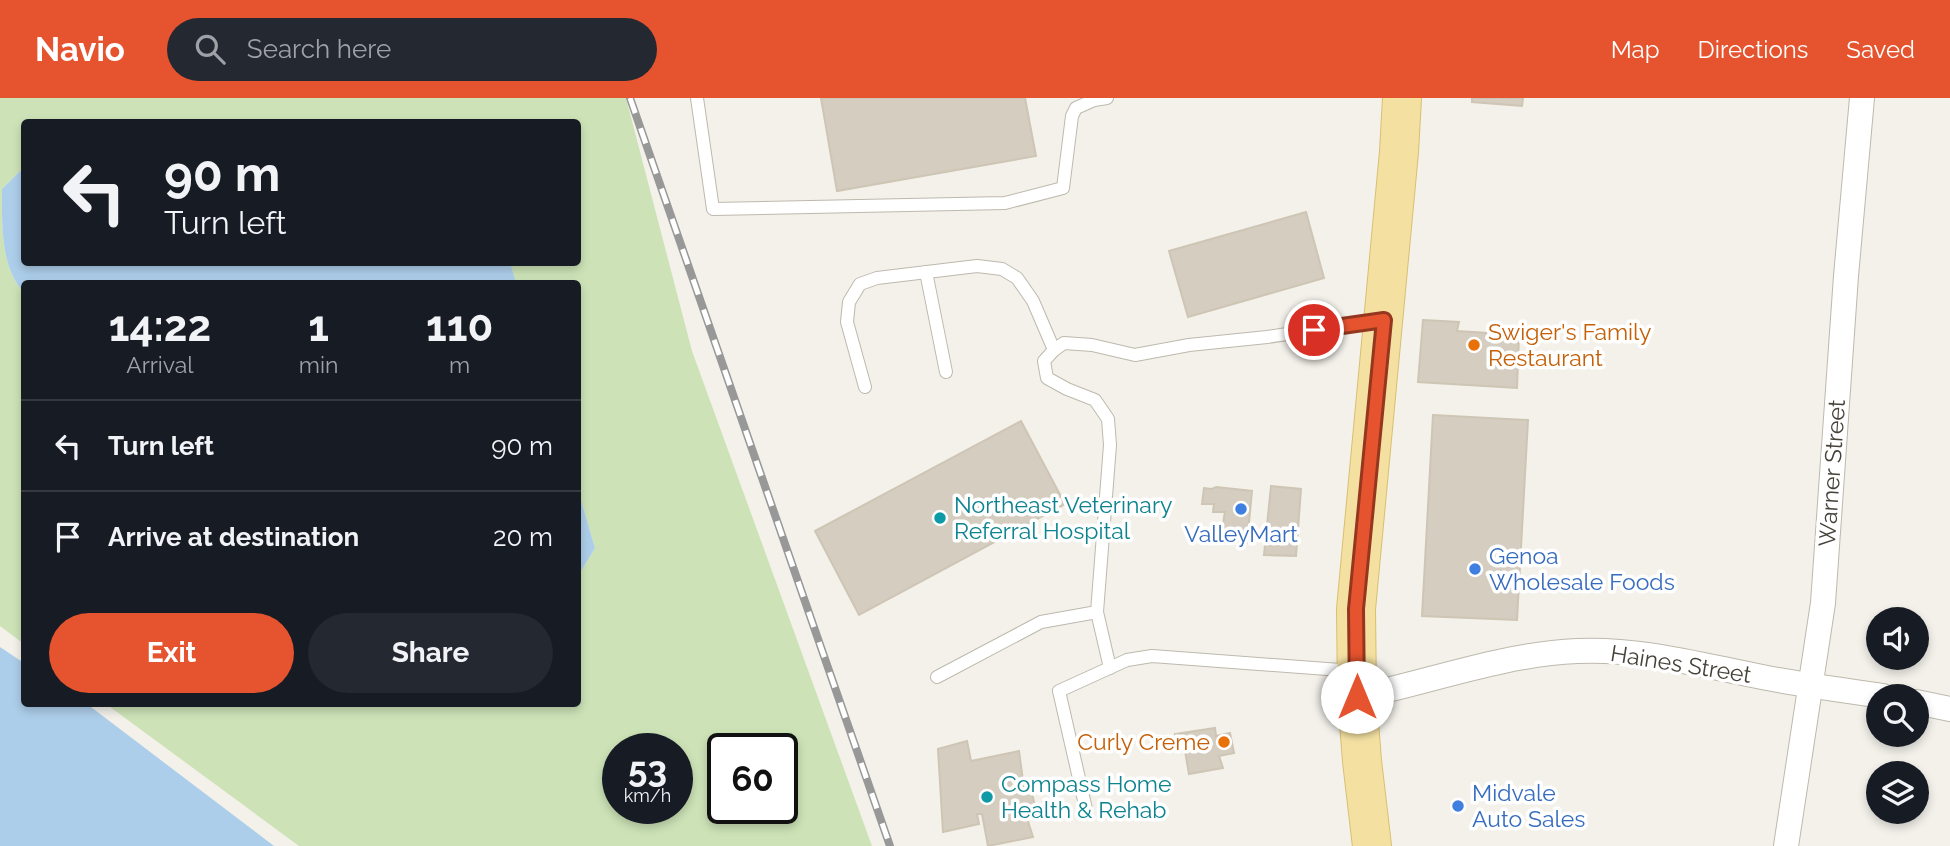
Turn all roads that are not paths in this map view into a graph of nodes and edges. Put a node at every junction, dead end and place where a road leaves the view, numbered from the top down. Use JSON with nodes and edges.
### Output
{"nodes":[{"id":1,"x":698,"y":98,"type":"edge"},
{"id":2,"x":1402,"y":98,"type":"edge"},
{"id":3,"x":1862,"y":98,"type":"edge"},
{"id":4,"x":1100,"y":99,"type":"edge"},
{"id":5,"x":1074,"y":103,"type":"edge"},
{"id":6,"x":926,"y":272,"type":"junction"},
{"id":7,"x":1384,"y":320,"type":"junction"},
{"id":8,"x":1054,"y":350,"type":"junction"},
{"id":9,"x":946,"y":372,"type":"dead end"},
{"id":10,"x":865,"y":387,"type":"dead end"},
{"id":11,"x":1097,"y":612,"type":"junction"},
{"id":12,"x":1110,"y":668,"type":"junction"},
{"id":13,"x":937,"y":677,"type":"dead end"},
{"id":14,"x":1357,"y":684,"type":"junction"},
{"id":15,"x":1812,"y":685,"type":"junction"},
{"id":16,"x":1866,"y":693,"type":"edge"},
{"id":17,"x":1929,"y":705,"type":"edge"},
{"id":18,"x":1950,"y":709,"type":"edge"},
{"id":19,"x":1087,"y":809,"type":"dead end"},
{"id":20,"x":1372,"y":846,"type":"edge"},
{"id":21,"x":1786,"y":846,"type":"edge"}],
"edges":[{"from":1,"to":5,"type":"lane"},
{"from":2,"to":7,"type":"main road"},
{"from":3,"to":15,"type":"street","name":"Warner Street"},
{"from":4,"to":5,"type":"lane"},
{"from":6,"to":8,"type":"lane"},
{"from":6,"to":9,"type":"lane"},
{"from":6,"to":10,"type":"lane"},
{"from":7,"to":8,"type":"lane"},
{"from":7,"to":14,"type":"main road"},
{"from":8,"to":11,"type":"lane"},
{"from":11,"to":12,"type":"lane"},
{"from":11,"to":13,"type":"lane"},
{"from":12,"to":14,"type":"lane"},
{"from":12,"to":19,"type":"lane"},
{"from":14,"to":15,"type":"street","name":"Haines Street"},
{"from":14,"to":20,"type":"main road"},
{"from":15,"to":16,"type":"street","name":"Haines Street"},
{"from":15,"to":21,"type":"street","name":"Warner Street"},
{"from":17,"to":18,"type":"street"}]}
